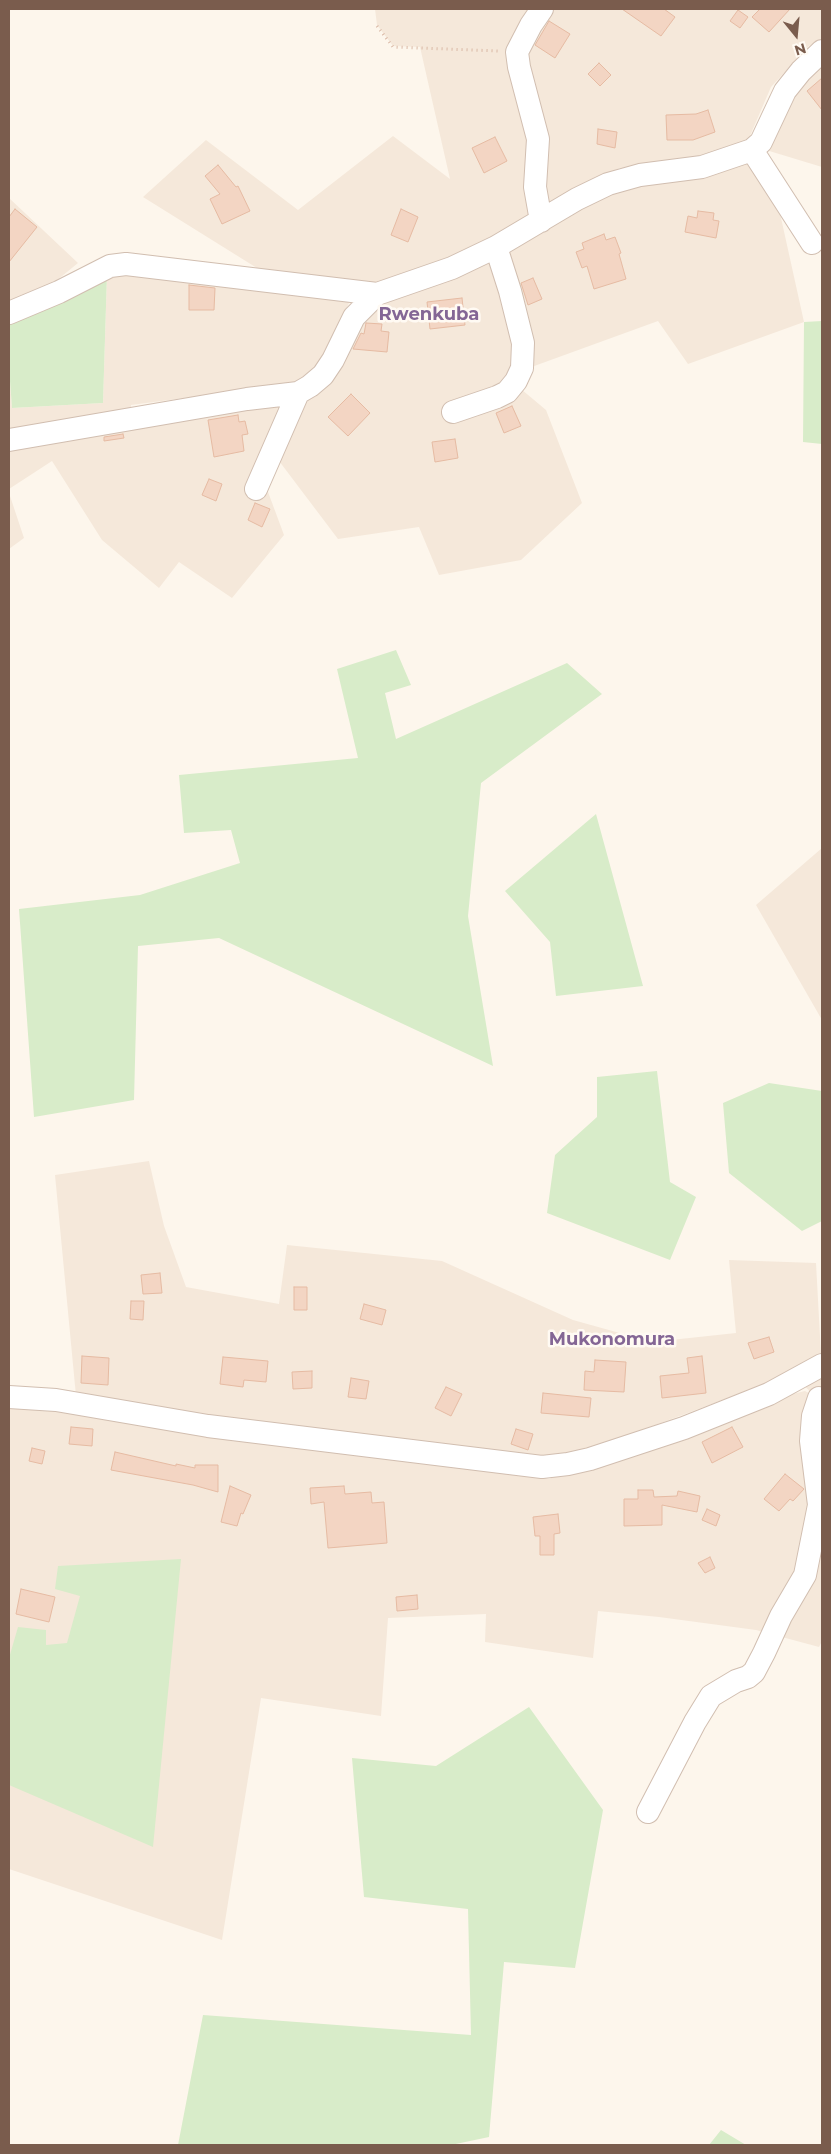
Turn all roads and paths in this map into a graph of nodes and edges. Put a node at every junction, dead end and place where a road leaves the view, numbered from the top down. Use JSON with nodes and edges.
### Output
{"nodes":[{"id":1,"x":542,"y":9,"type":"edge"},
{"id":2,"x":378,"y":26,"type":"dead end"},
{"id":3,"x":822,"y":51,"type":"edge"},
{"id":4,"x":517,"y":52,"type":"junction"},
{"id":5,"x":752,"y":150,"type":"junction"},
{"id":6,"x":540,"y":221,"type":"junction"},
{"id":7,"x":812,"y":243,"type":"dead end"},
{"id":8,"x":496,"y":248,"type":"junction"},
{"id":9,"x":377,"y":294,"type":"junction"},
{"id":10,"x":9,"y":313,"type":"edge"},
{"id":11,"x":298,"y":393,"type":"junction"},
{"id":12,"x":453,"y":412,"type":"dead end"},
{"id":13,"x":9,"y":440,"type":"edge"},
{"id":14,"x":256,"y":489,"type":"dead end"},
{"id":15,"x":822,"y":1365,"type":"edge"},
{"id":16,"x":793,"y":1383,"type":"junction"},
{"id":17,"x":9,"y":1397,"type":"edge"},
{"id":18,"x":820,"y":1399,"type":"edge"},
{"id":19,"x":648,"y":1812,"type":"dead end"}],
"edges":[{"from":1,"to":4,"type":"street"},
{"from":2,"to":4,"type":"path"},
{"from":3,"to":5,"type":"street"},
{"from":4,"to":6,"type":"street"},
{"from":5,"to":6,"type":"street"},
{"from":5,"to":7,"type":"street"},
{"from":6,"to":8,"type":"street"},
{"from":8,"to":9,"type":"street"},
{"from":8,"to":12,"type":"street"},
{"from":9,"to":10,"type":"street"},
{"from":9,"to":11,"type":"street"},
{"from":11,"to":13,"type":"street"},
{"from":11,"to":14,"type":"street"},
{"from":15,"to":16,"type":"street"},
{"from":16,"to":17,"type":"street"},
{"from":16,"to":18,"type":"street"},
{"from":18,"to":19,"type":"street"}]}
